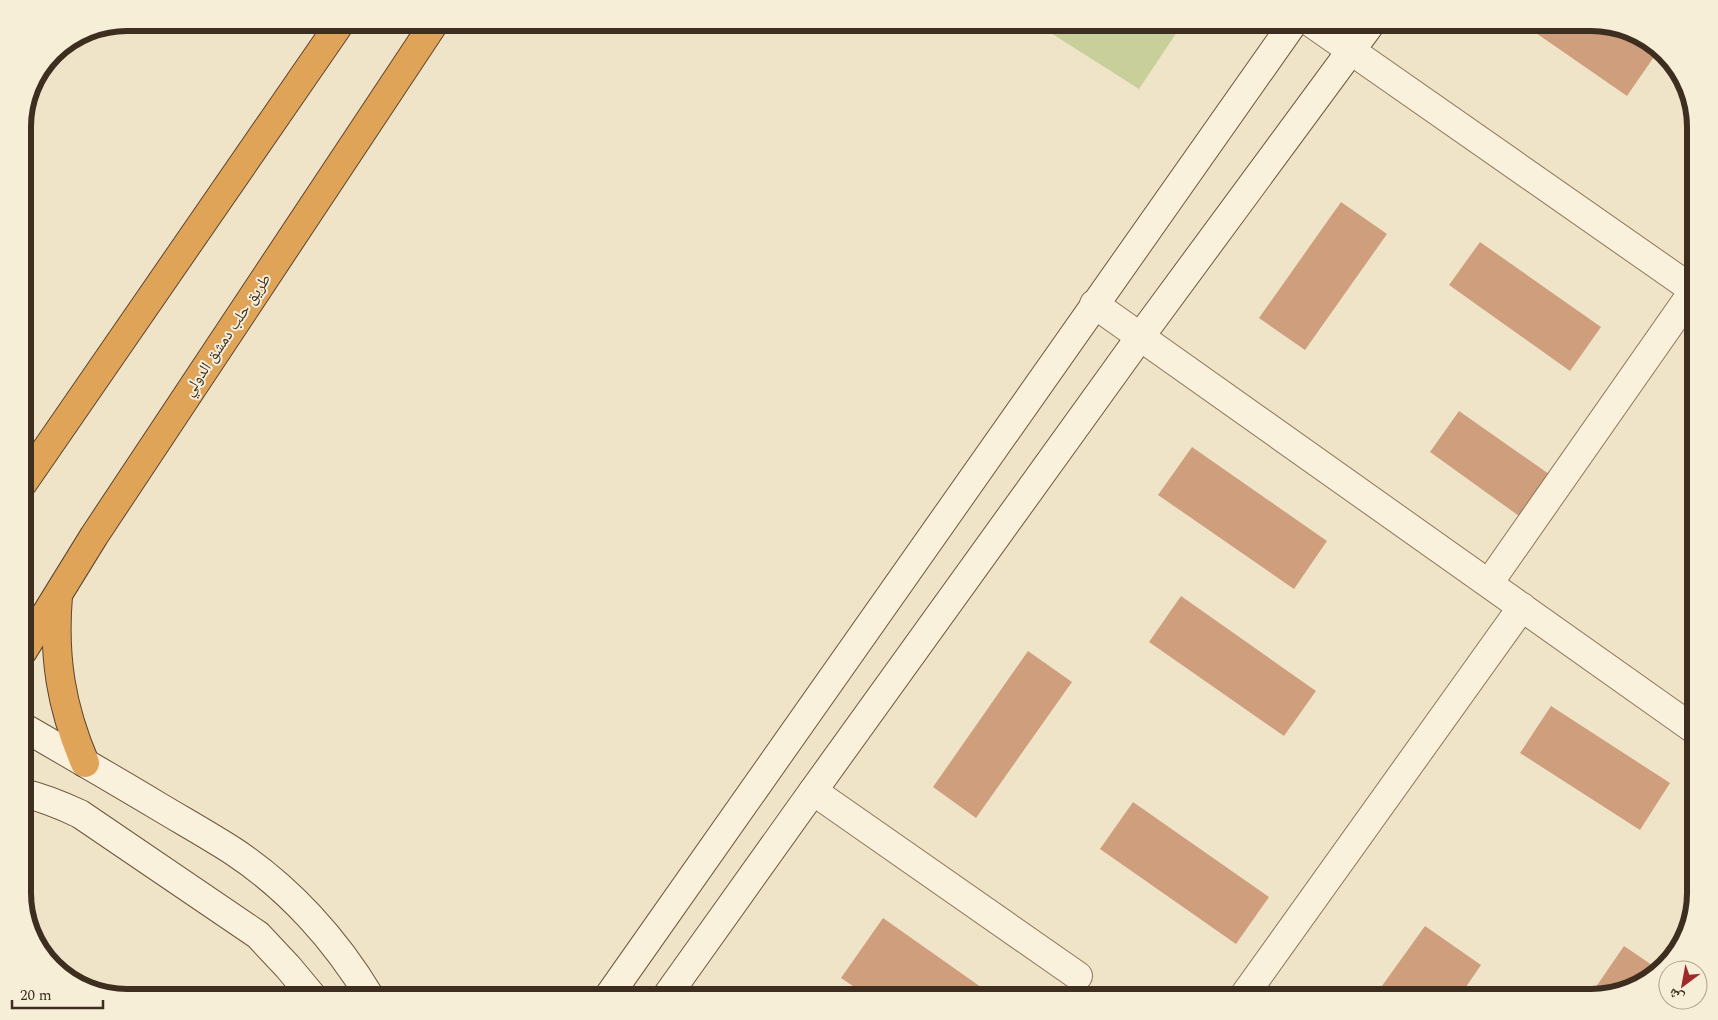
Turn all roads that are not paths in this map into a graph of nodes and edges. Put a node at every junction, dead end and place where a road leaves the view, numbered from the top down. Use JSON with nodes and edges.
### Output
{"nodes":[{"id":1,"x":335,"y":31,"type":"edge"},
{"id":2,"x":429,"y":31,"type":"edge"},
{"id":3,"x":1288,"y":31,"type":"edge"},
{"id":4,"x":1323,"y":31,"type":"edge"},
{"id":5,"x":1366,"y":31,"type":"edge"},
{"id":6,"x":1352,"y":51,"type":"junction"},
{"id":7,"x":1687,"y":284,"type":"edge"},
{"id":8,"x":1687,"y":301,"type":"edge"},
{"id":9,"x":1094,"y":304,"type":"junction"},
{"id":10,"x":1140,"y":337,"type":"junction"},
{"id":11,"x":31,"y":471,"type":"edge"},
{"id":12,"x":1488,"y":583,"type":"junction"},
{"id":13,"x":58,"y":592,"type":"junction"},
{"id":14,"x":1522,"y":606,"type":"junction"},
{"id":15,"x":31,"y":638,"type":"edge"},
{"id":16,"x":1687,"y":724,"type":"edge"},
{"id":17,"x":31,"y":733,"type":"edge"},
{"id":18,"x":85,"y":763,"type":"junction"},
{"id":19,"x":813,"y":791,"type":"junction"},
{"id":20,"x":31,"y":795,"type":"edge"},
{"id":21,"x":1078,"y":976,"type":"dead end"},
{"id":22,"x":306,"y":989,"type":"edge"},
{"id":23,"x":364,"y":989,"type":"edge"},
{"id":24,"x":614,"y":989,"type":"edge"},
{"id":25,"x":672,"y":989,"type":"edge"},
{"id":26,"x":1249,"y":989,"type":"edge"}],
"edges":[{"from":1,"to":11,"type":"highway"},
{"from":2,"to":13,"type":"highway","name":"طريق حلب دمشق الدولي"},
{"from":3,"to":9,"type":"main road"},
{"from":4,"to":6,"type":"main road"},
{"from":5,"to":6,"type":"main road"},
{"from":6,"to":7,"type":"main road"},
{"from":6,"to":10,"type":"main road"},
{"from":8,"to":12,"type":"main road"},
{"from":9,"to":10,"type":"main road"},
{"from":9,"to":24,"type":"main road"},
{"from":10,"to":12,"type":"main road"},
{"from":10,"to":19,"type":"main road"},
{"from":12,"to":14,"type":"main road"},
{"from":13,"to":15,"type":"highway","name":"طريق حلب دمشق الدولي"},
{"from":13,"to":18,"type":"highway"},
{"from":14,"to":16,"type":"main road"},
{"from":14,"to":26,"type":"main road"},
{"from":17,"to":18,"type":"main road"},
{"from":18,"to":23,"type":"main road"},
{"from":19,"to":21,"type":"main road"},
{"from":19,"to":25,"type":"main road"},
{"from":20,"to":22,"type":"main road"}]}
